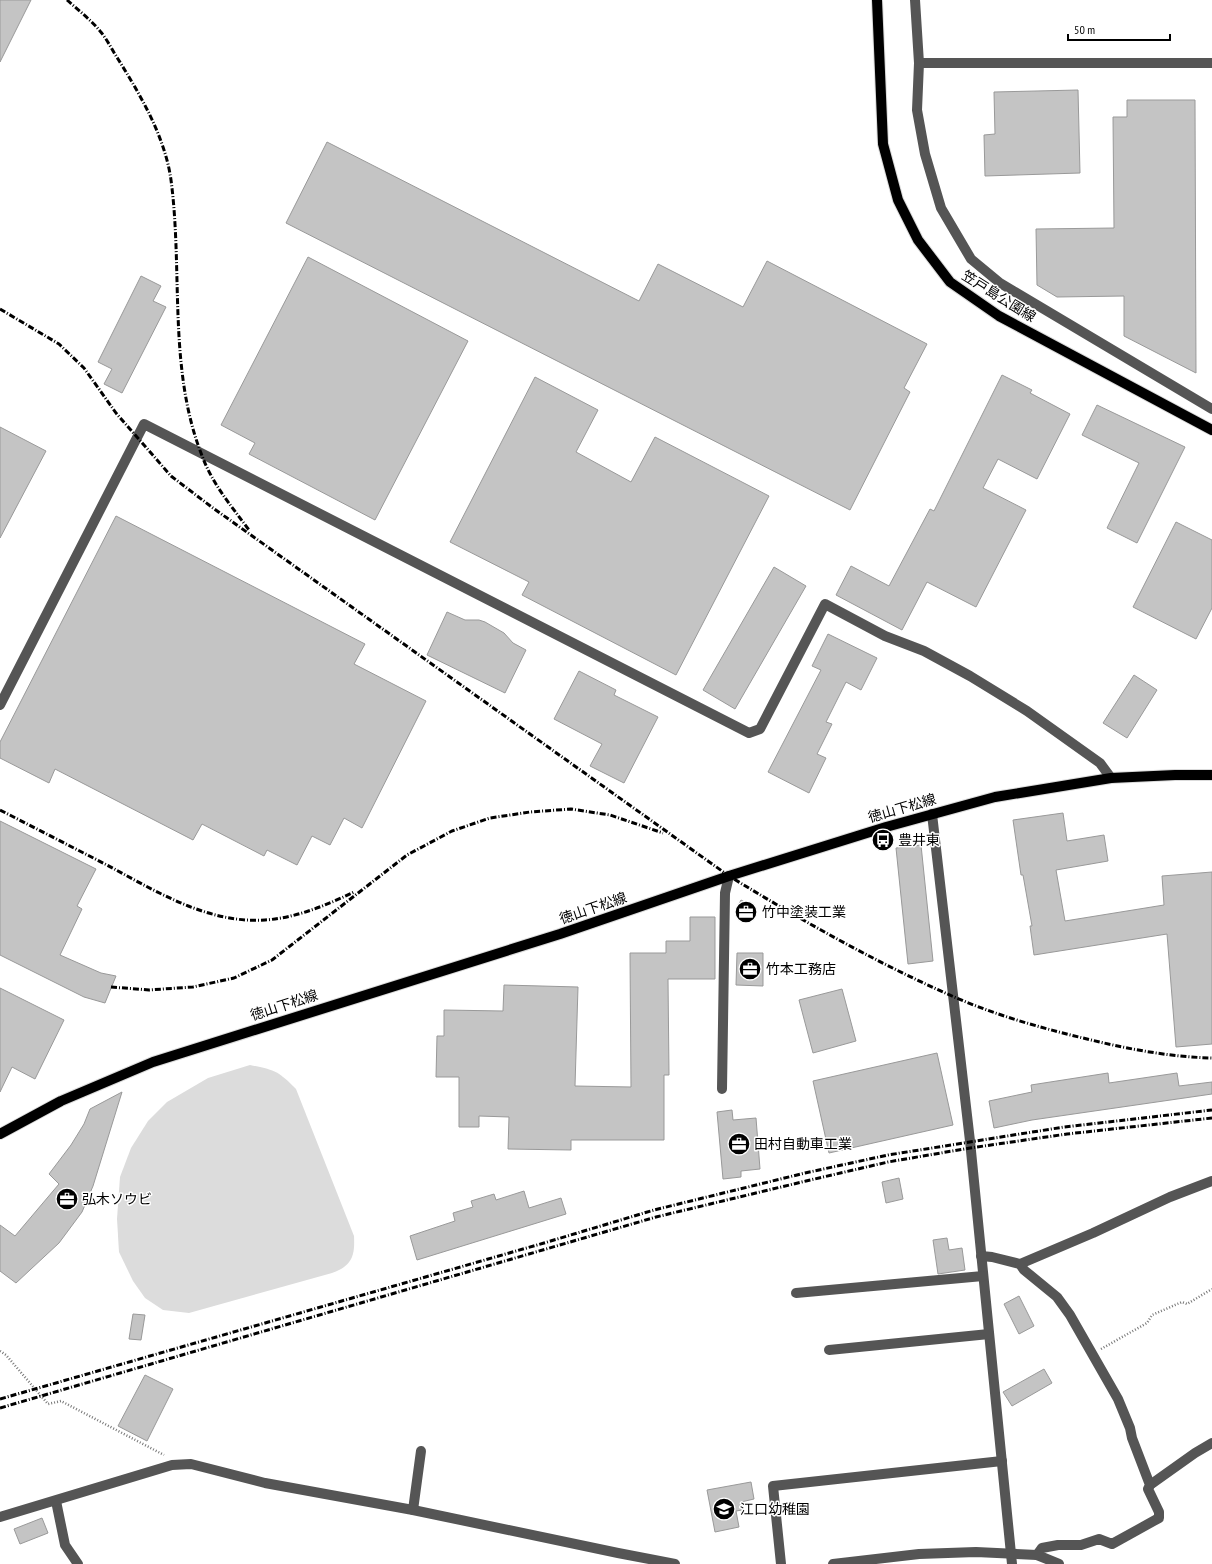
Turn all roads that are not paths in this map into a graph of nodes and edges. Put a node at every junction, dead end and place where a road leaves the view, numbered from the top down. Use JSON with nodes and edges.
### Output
{"nodes":[{"id":1,"x":877,"y":0,"type":"edge"},
{"id":2,"x":915,"y":0,"type":"edge"},
{"id":3,"x":919,"y":63,"type":"junction"},
{"id":4,"x":1212,"y":63,"type":"edge"},
{"id":5,"x":1212,"y":409,"type":"edge"},
{"id":6,"x":1212,"y":430,"type":"edge"},
{"id":7,"x":0,"y":705,"type":"edge"},
{"id":8,"x":1212,"y":775,"type":"edge"},
{"id":9,"x":1111,"y":778,"type":"junction"},
{"id":10,"x":932,"y":814,"type":"junction"},
{"id":11,"x":729,"y":876,"type":"junction"},
{"id":12,"x":722,"y":1089,"type":"dead end"},
{"id":13,"x":1,"y":1132,"type":"edge"},
{"id":14,"x":1212,"y":1181,"type":"edge"},
{"id":15,"x":981,"y":1256,"type":"junction"},
{"id":16,"x":1020,"y":1264,"type":"junction"},
{"id":17,"x":983,"y":1276,"type":"junction"},
{"id":18,"x":796,"y":1293,"type":"dead end"},
{"id":19,"x":989,"y":1334,"type":"junction"},
{"id":20,"x":829,"y":1350,"type":"dead end"},
{"id":21,"x":1212,"y":1443,"type":"edge"},
{"id":22,"x":421,"y":1451,"type":"dead end"},
{"id":23,"x":1002,"y":1461,"type":"junction"},
{"id":24,"x":1150,"y":1484,"type":"junction"},
{"id":25,"x":56,"y":1501,"type":"junction"},
{"id":26,"x":413,"y":1510,"type":"junction"},
{"id":27,"x":0,"y":1517,"type":"edge"},
{"id":28,"x":1037,"y":1554,"type":"junction"},
{"id":29,"x":1011,"y":1559,"type":"edge"},
{"id":30,"x":78,"y":1564,"type":"edge"},
{"id":31,"x":675,"y":1564,"type":"edge"},
{"id":32,"x":781,"y":1564,"type":"edge"},
{"id":33,"x":833,"y":1564,"type":"edge"},
{"id":34,"x":1059,"y":1564,"type":"edge"}],
"edges":[{"from":1,"to":6,"type":"main road","name":"笠戸島公園線"},
{"from":2,"to":3,"type":"street"},
{"from":3,"to":4,"type":"street"},
{"from":3,"to":5,"type":"street"},
{"from":7,"to":9,"type":"street"},
{"from":8,"to":9,"type":"main road","name":"徳山下松線"},
{"from":9,"to":10,"type":"main road","name":"徳山下松線"},
{"from":10,"to":11,"type":"main road","name":"徳山下松線"},
{"from":10,"to":15,"type":"street"},
{"from":11,"to":12,"type":"street"},
{"from":11,"to":13,"type":"main road","name":"徳山下松線"},
{"from":14,"to":16,"type":"street"},
{"from":15,"to":16,"type":"street"},
{"from":15,"to":17,"type":"street"},
{"from":16,"to":24,"type":"street"},
{"from":17,"to":18,"type":"street"},
{"from":17,"to":19,"type":"street"},
{"from":19,"to":20,"type":"street"},
{"from":19,"to":23,"type":"street"},
{"from":21,"to":24,"type":"street"},
{"from":22,"to":26,"type":"street"},
{"from":23,"to":29,"type":"street"},
{"from":23,"to":32,"type":"street"},
{"from":24,"to":28,"type":"street"},
{"from":25,"to":26,"type":"street"},
{"from":25,"to":27,"type":"street"},
{"from":25,"to":30,"type":"street"},
{"from":26,"to":31,"type":"street"},
{"from":28,"to":29,"type":"street"},
{"from":28,"to":34,"type":"street"},
{"from":29,"to":33,"type":"street"}]}
